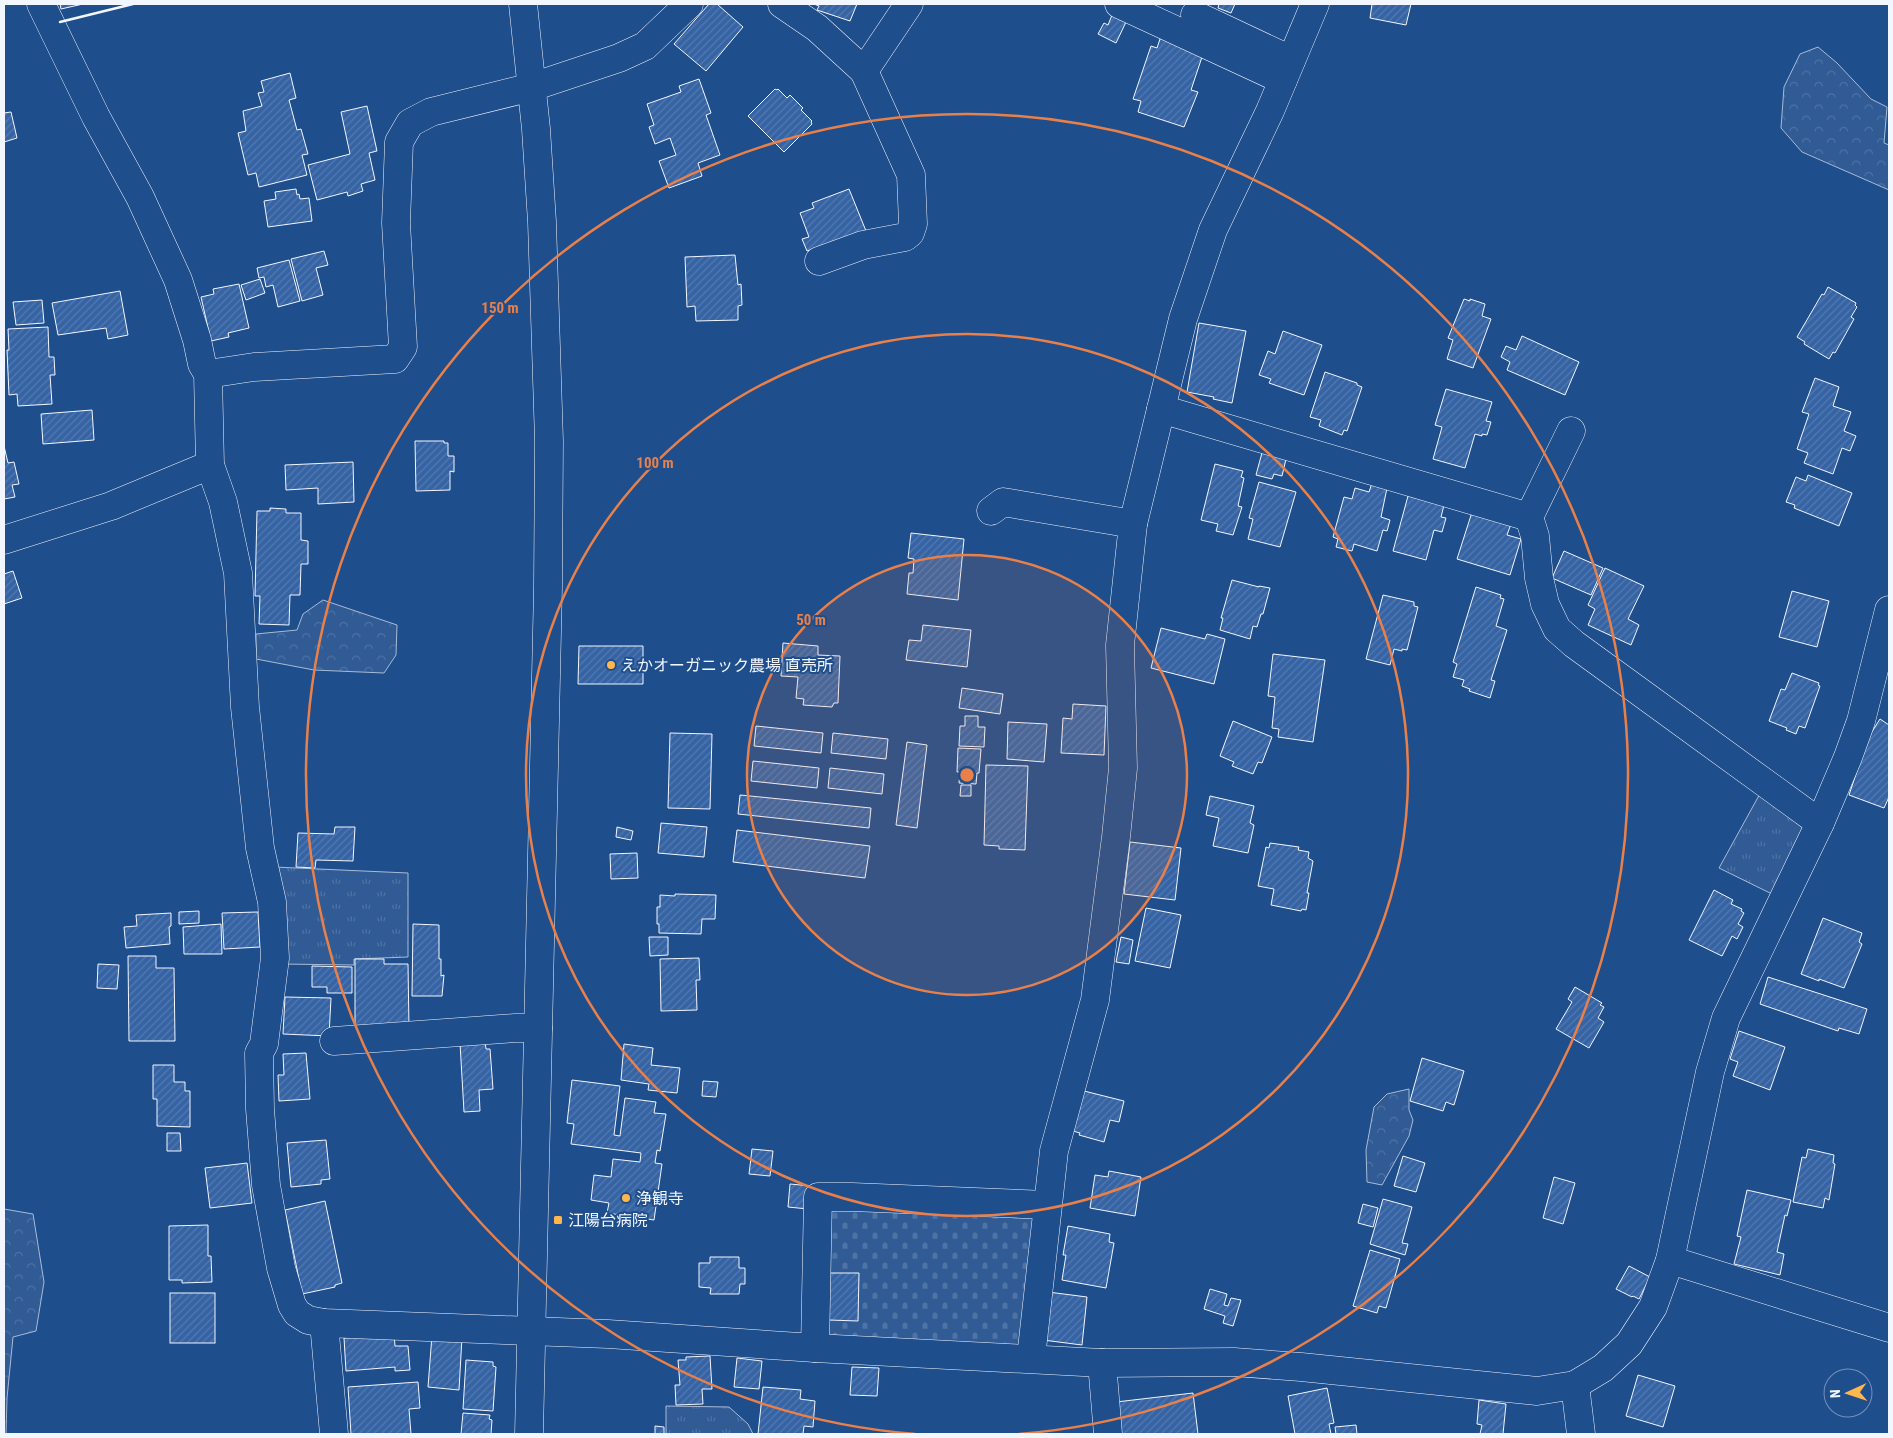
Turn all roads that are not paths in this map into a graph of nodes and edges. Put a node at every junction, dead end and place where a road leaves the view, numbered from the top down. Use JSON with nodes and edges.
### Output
{"nodes":[{"id":1,"x":41,"y":4,"type":"edge"},
{"id":2,"x":523,"y":4,"type":"edge"},
{"id":3,"x":689,"y":4,"type":"edge"},
{"id":4,"x":782,"y":4,"type":"edge"},
{"id":5,"x":909,"y":4,"type":"edge"},
{"id":6,"x":1119,"y":4,"type":"edge"},
{"id":7,"x":1315,"y":4,"type":"edge"},
{"id":8,"x":1195,"y":15,"type":"dead end"},
{"id":9,"x":1287,"y":70,"type":"junction"},
{"id":10,"x":864,"y":71,"type":"junction"},
{"id":11,"x":532,"y":87,"type":"junction"},
{"id":12,"x":819,"y":261,"type":"dead end"},
{"id":13,"x":208,"y":374,"type":"junction"},
{"id":14,"x":1160,"y":409,"type":"junction"},
{"id":15,"x":1571,"y":431,"type":"dead end"},
{"id":16,"x":210,"y":465,"type":"junction"},
{"id":17,"x":991,"y":512,"type":"dead end"},
{"id":18,"x":1529,"y":517,"type":"junction"},
{"id":19,"x":1133,"y":524,"type":"junction"},
{"id":20,"x":4,"y":540,"type":"edge"},
{"id":21,"x":1889,"y":610,"type":"edge"},
{"id":22,"x":1820,"y":823,"type":"junction"},
{"id":23,"x":538,"y":1028,"type":"junction"},
{"id":24,"x":334,"y":1041,"type":"dead end"},
{"id":25,"x":1047,"y":1205,"type":"junction"},
{"id":26,"x":1670,"y":1260,"type":"junction"},
{"id":27,"x":324,"y":1323,"type":"junction"},
{"id":28,"x":1889,"y":1328,"type":"edge"},
{"id":29,"x":532,"y":1331,"type":"junction"},
{"id":30,"x":815,"y":1348,"type":"junction"},
{"id":31,"x":1031,"y":1358,"type":"junction"},
{"id":32,"x":1102,"y":1363,"type":"junction"},
{"id":33,"x":1575,"y":1385,"type":"junction"},
{"id":34,"x":334,"y":1434,"type":"edge"},
{"id":35,"x":529,"y":1434,"type":"edge"},
{"id":36,"x":1108,"y":1434,"type":"edge"},
{"id":37,"x":1581,"y":1434,"type":"edge"}],
"edges":[{"from":1,"to":13,"type":"street"},
{"from":2,"to":11,"type":"street"},
{"from":3,"to":11,"type":"street"},
{"from":4,"to":10,"type":"street"},
{"from":5,"to":10,"type":"street"},
{"from":6,"to":9,"type":"street"},
{"from":7,"to":9,"type":"street"},
{"from":8,"to":9,"type":"street"},
{"from":9,"to":14,"type":"street"},
{"from":10,"to":12,"type":"street"},
{"from":11,"to":13,"type":"street"},
{"from":11,"to":23,"type":"street"},
{"from":13,"to":16,"type":"street"},
{"from":14,"to":18,"type":"street"},
{"from":14,"to":19,"type":"street"},
{"from":15,"to":18,"type":"street"},
{"from":16,"to":20,"type":"street"},
{"from":16,"to":27,"type":"street"},
{"from":17,"to":19,"type":"street"},
{"from":18,"to":22,"type":"street"},
{"from":19,"to":25,"type":"street"},
{"from":21,"to":22,"type":"street"},
{"from":22,"to":26,"type":"street"},
{"from":23,"to":24,"type":"street"},
{"from":23,"to":29,"type":"street"},
{"from":25,"to":30,"type":"street"},
{"from":25,"to":31,"type":"street"},
{"from":26,"to":28,"type":"street"},
{"from":26,"to":33,"type":"street"},
{"from":27,"to":29,"type":"street"},
{"from":27,"to":34,"type":"street"},
{"from":29,"to":30,"type":"street"},
{"from":29,"to":35,"type":"street"},
{"from":30,"to":31,"type":"street"},
{"from":31,"to":32,"type":"street"},
{"from":32,"to":33,"type":"street"},
{"from":32,"to":36,"type":"street"},
{"from":33,"to":37,"type":"street"}]}
